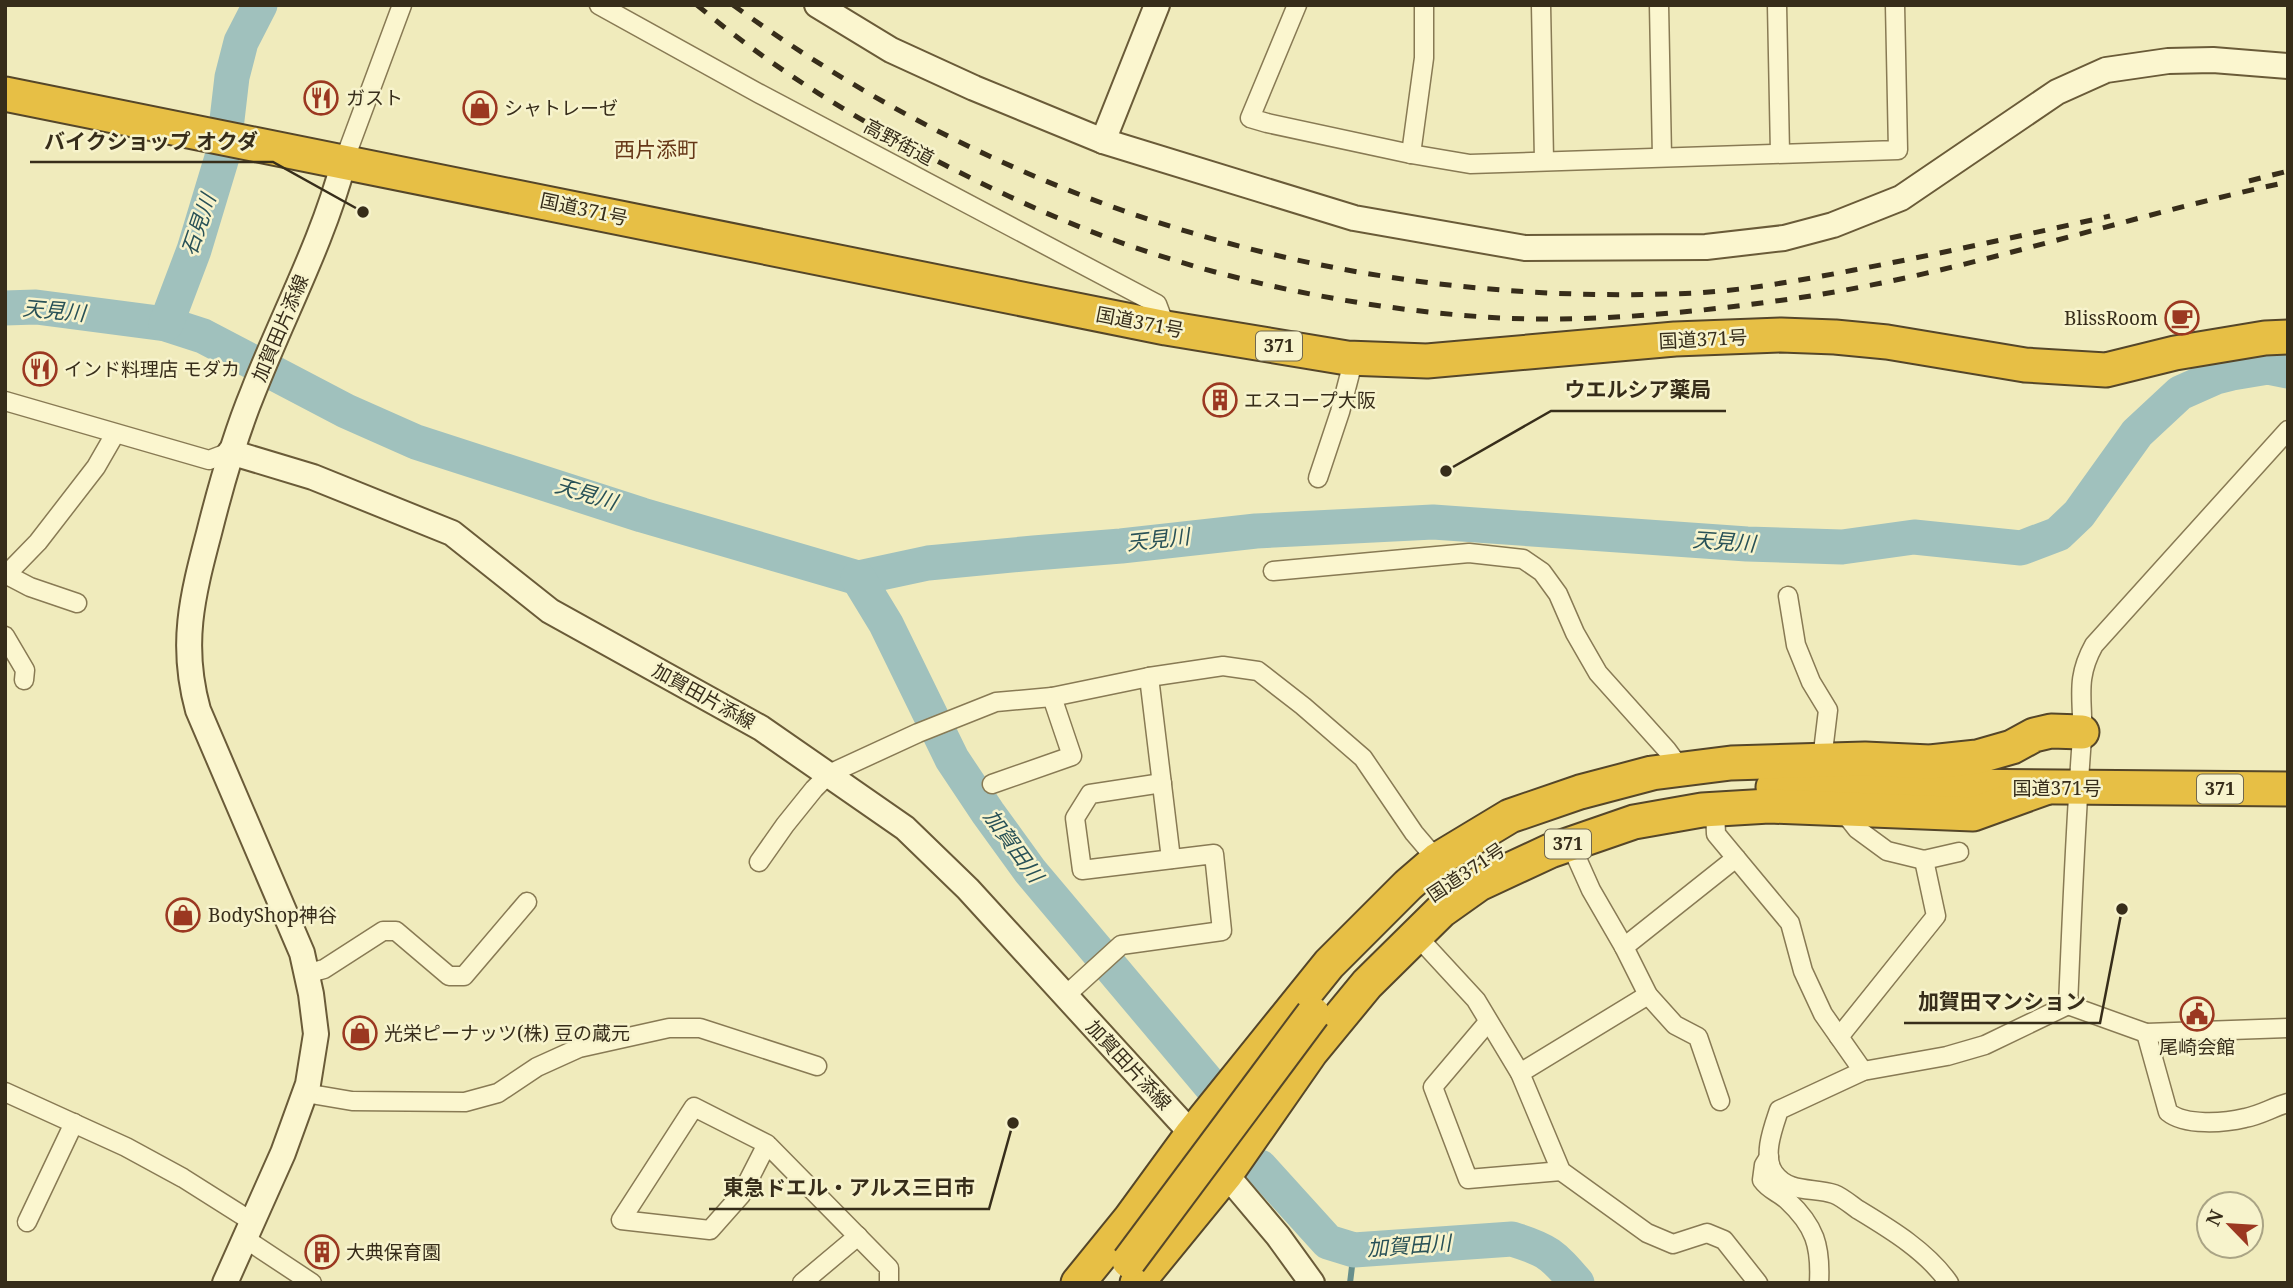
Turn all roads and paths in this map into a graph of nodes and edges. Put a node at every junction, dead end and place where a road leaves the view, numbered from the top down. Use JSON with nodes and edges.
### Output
{"nodes":[{"id":1,"x":402,"y":5,"type":"edge"},
{"id":2,"x":599,"y":5,"type":"edge"},
{"id":3,"x":817,"y":5,"type":"edge"},
{"id":4,"x":1157,"y":5,"type":"edge"},
{"id":5,"x":1297,"y":5,"type":"edge"},
{"id":6,"x":1424,"y":5,"type":"edge"},
{"id":7,"x":1541,"y":5,"type":"edge"},
{"id":8,"x":1660,"y":5,"type":"edge"},
{"id":9,"x":1777,"y":5,"type":"edge"},
{"id":10,"x":1895,"y":5,"type":"edge"},
{"id":11,"x":2288,"y":66,"type":"edge"},
{"id":12,"x":5,"y":94,"type":"edge"},
{"id":13,"x":1103,"y":141,"type":"junction"},
{"id":14,"x":1780,"y":153,"type":"junction"},
{"id":15,"x":1411,"y":154,"type":"junction"},
{"id":16,"x":1662,"y":157,"type":"junction"},
{"id":17,"x":1544,"y":160,"type":"junction"},
{"id":18,"x":344,"y":161,"type":"junction"},
{"id":19,"x":1166,"y":328,"type":"junction"},
{"id":20,"x":2288,"y":337,"type":"edge"},
{"id":21,"x":1353,"y":358,"type":"junction"},
{"id":22,"x":5,"y":401,"type":"edge"},
{"id":23,"x":2288,"y":430,"type":"edge"},
{"id":24,"x":115,"y":434,"type":"junction"},
{"id":25,"x":230,"y":452,"type":"junction"},
{"id":26,"x":1318,"y":478,"type":"dead end"},
{"id":27,"x":1273,"y":571,"type":"dead end"},
{"id":28,"x":6,"y":576,"type":"edge"},
{"id":29,"x":1788,"y":596,"type":"dead end"},
{"id":30,"x":77,"y":603,"type":"dead end"},
{"id":31,"x":5,"y":636,"type":"edge"},
{"id":32,"x":1149,"y":677,"type":"junction"},
{"id":33,"x":24,"y":680,"type":"dead end"},
{"id":34,"x":1052,"y":697,"type":"junction"},
{"id":35,"x":2082,"y":732,"type":"junction"},
{"id":36,"x":1822,"y":760,"type":"junction"},
{"id":37,"x":1681,"y":769,"type":"junction"},
{"id":38,"x":829,"y":774,"type":"junction"},
{"id":39,"x":1162,"y":783,"type":"junction"},
{"id":40,"x":992,"y":784,"type":"dead end"},
{"id":41,"x":2045,"y":788,"type":"junction"},
{"id":42,"x":2078,"y":788,"type":"junction"},
{"id":43,"x":2288,"y":789,"type":"edge"},
{"id":44,"x":1715,"y":810,"type":"junction"},
{"id":45,"x":1842,"y":810,"type":"junction"},
{"id":46,"x":1570,"y":843,"type":"junction"},
{"id":47,"x":1959,"y":852,"type":"dead end"},
{"id":48,"x":1737,"y":858,"type":"junction"},
{"id":49,"x":1171,"y":859,"type":"junction"},
{"id":50,"x":1437,"y":860,"type":"junction"},
{"id":51,"x":1924,"y":860,"type":"junction"},
{"id":52,"x":759,"y":862,"type":"dead end"},
{"id":53,"x":527,"y":902,"type":"dead end"},
{"id":54,"x":1416,"y":935,"type":"junction"},
{"id":55,"x":1624,"y":947,"type":"junction"},
{"id":56,"x":306,"y":974,"type":"junction"},
{"id":57,"x":1072,"y":990,"type":"junction"},
{"id":58,"x":1648,"y":995,"type":"junction"},
{"id":59,"x":2068,"y":1005,"type":"junction"},
{"id":60,"x":1488,"y":1022,"type":"junction"},
{"id":61,"x":2288,"y":1028,"type":"edge"},
{"id":62,"x":2146,"y":1032,"type":"junction"},
{"id":63,"x":1839,"y":1037,"type":"junction"},
{"id":64,"x":817,"y":1066,"type":"dead end"},
{"id":65,"x":1863,"y":1070,"type":"junction"},
{"id":66,"x":1520,"y":1073,"type":"junction"},
{"id":67,"x":5,"y":1092,"type":"edge"},
{"id":68,"x":305,"y":1093,"type":"junction"},
{"id":69,"x":1720,"y":1101,"type":"dead end"},
{"id":70,"x":2288,"y":1103,"type":"edge"},
{"id":71,"x":74,"y":1123,"type":"junction"},
{"id":72,"x":1192,"y":1134,"type":"junction"},
{"id":73,"x":767,"y":1144,"type":"junction"},
{"id":74,"x":1770,"y":1155,"type":"junction"},
{"id":75,"x":1561,"y":1171,"type":"junction"},
{"id":76,"x":1226,"y":1174,"type":"junction"},
{"id":77,"x":27,"y":1223,"type":"dead end"},
{"id":78,"x":247,"y":1230,"type":"junction"},
{"id":79,"x":858,"y":1236,"type":"junction"},
{"id":80,"x":1126,"y":1275,"type":"edge"},
{"id":81,"x":225,"y":1283,"type":"edge"},
{"id":82,"x":312,"y":1283,"type":"edge"},
{"id":83,"x":802,"y":1283,"type":"edge"},
{"id":84,"x":889,"y":1283,"type":"edge"},
{"id":85,"x":1078,"y":1283,"type":"edge"},
{"id":86,"x":1312,"y":1283,"type":"edge"},
{"id":87,"x":1758,"y":1283,"type":"edge"},
{"id":88,"x":1819,"y":1283,"type":"edge"},
{"id":89,"x":1950,"y":1283,"type":"edge"}],
"edges":[{"from":1,"to":18,"type":"street"},
{"from":2,"to":19,"type":"street","name":"高野街道"},
{"from":3,"to":13,"type":"street"},
{"from":4,"to":13,"type":"street"},
{"from":5,"to":15,"type":"street"},
{"from":6,"to":15,"type":"street"},
{"from":7,"to":17,"type":"street"},
{"from":8,"to":16,"type":"street"},
{"from":9,"to":14,"type":"street"},
{"from":10,"to":14,"type":"street"},
{"from":11,"to":13,"type":"street"},
{"from":12,"to":18,"type":"highway","name":"国道371号","number":"371"},
{"from":14,"to":16,"type":"street"},
{"from":15,"to":17,"type":"street"},
{"from":16,"to":17,"type":"street"},
{"from":18,"to":19,"type":"highway","name":"国道371号","number":"371"},
{"from":18,"to":25,"type":"street","name":"加賀田片添線"},
{"from":19,"to":21,"type":"highway","name":"国道371号","number":"371"},
{"from":20,"to":21,"type":"highway","name":"国道371号","number":"371"},
{"from":21,"to":26,"type":"street"},
{"from":22,"to":24,"type":"street"},
{"from":23,"to":35,"type":"street"},
{"from":24,"to":25,"type":"street"},
{"from":24,"to":28,"type":"street"},
{"from":25,"to":38,"type":"street","name":"加賀田片添線"},
{"from":25,"to":56,"type":"street"},
{"from":27,"to":37,"type":"street"},
{"from":28,"to":30,"type":"street"},
{"from":29,"to":36,"type":"street"},
{"from":31,"to":33,"type":"street"},
{"from":32,"to":34,"type":"street"},
{"from":32,"to":39,"type":"street"},
{"from":32,"to":50,"type":"street"},
{"from":34,"to":38,"type":"street"},
{"from":34,"to":40,"type":"street"},
{"from":35,"to":36,"type":"highway","number":"371"},
{"from":35,"to":42,"type":"street"},
{"from":36,"to":37,"type":"highway","number":"371"},
{"from":37,"to":50,"type":"highway","number":"371"},
{"from":38,"to":52,"type":"street"},
{"from":38,"to":57,"type":"street","name":"加賀田片添線"},
{"from":39,"to":49,"type":"street"},
{"from":39,"to":49,"type":"street"},
{"from":41,"to":42,"type":"highway","name":"国道371号","number":"371"},
{"from":41,"to":45,"type":"highway","number":"371"},
{"from":41,"to":80,"type":"highway","name":"国道371号","number":"371","bridge":true},
{"from":42,"to":43,"type":"highway","name":"国道371号","number":"371"},
{"from":42,"to":59,"type":"street"},
{"from":44,"to":45,"type":"highway","number":"371"},
{"from":44,"to":46,"type":"highway","number":"371"},
{"from":44,"to":48,"type":"street"},
{"from":45,"to":51,"type":"street"},
{"from":46,"to":54,"type":"highway","number":"371"},
{"from":46,"to":55,"type":"street"},
{"from":47,"to":51,"type":"street"},
{"from":48,"to":55,"type":"street"},
{"from":48,"to":63,"type":"street"},
{"from":49,"to":57,"type":"street"},
{"from":50,"to":72,"type":"highway","number":"371"},
{"from":51,"to":63,"type":"street"},
{"from":53,"to":56,"type":"street"},
{"from":54,"to":60,"type":"street"},
{"from":54,"to":76,"type":"highway","number":"371"},
{"from":55,"to":58,"type":"street"},
{"from":56,"to":68,"type":"street"},
{"from":57,"to":72,"type":"street","name":"加賀田片添線"},
{"from":58,"to":66,"type":"street"},
{"from":58,"to":69,"type":"street"},
{"from":59,"to":62,"type":"street"},
{"from":59,"to":65,"type":"street"},
{"from":60,"to":66,"type":"street"},
{"from":60,"to":75,"type":"street"},
{"from":61,"to":62,"type":"street"},
{"from":62,"to":70,"type":"street"},
{"from":63,"to":65,"type":"street"},
{"from":64,"to":68,"type":"street"},
{"from":65,"to":74,"type":"street"},
{"from":66,"to":75,"type":"street"},
{"from":67,"to":71,"type":"street"},
{"from":68,"to":78,"type":"street"},
{"from":71,"to":77,"type":"street"},
{"from":71,"to":78,"type":"street"},
{"from":72,"to":76,"type":"street","name":"加賀田片添線"},
{"from":72,"to":85,"type":"highway","number":"371"},
{"from":73,"to":73,"type":"street"},
{"from":73,"to":79,"type":"street"},
{"from":74,"to":88,"type":"street"},
{"from":74,"to":89,"type":"street"},
{"from":75,"to":87,"type":"street"},
{"from":76,"to":80,"type":"highway","number":"371"},
{"from":76,"to":86,"type":"street","name":"加賀田片添線"},
{"from":78,"to":81,"type":"street"},
{"from":78,"to":82,"type":"street"},
{"from":79,"to":83,"type":"street"},
{"from":79,"to":84,"type":"street"}]}
